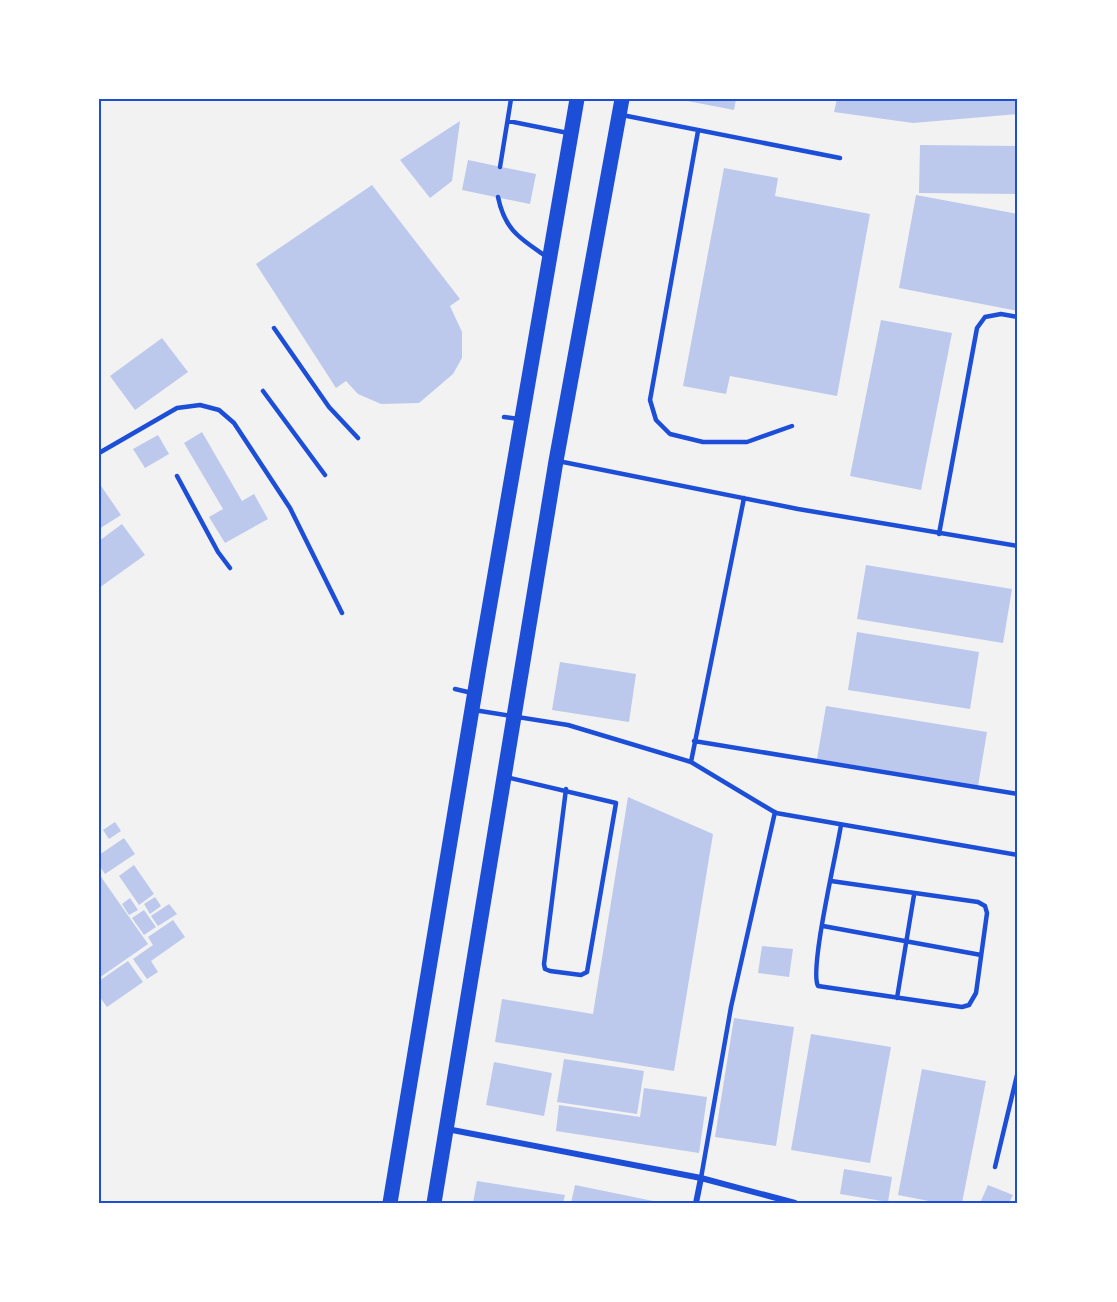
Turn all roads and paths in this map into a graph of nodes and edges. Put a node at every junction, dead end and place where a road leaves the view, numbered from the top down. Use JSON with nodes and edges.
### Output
{"nodes":[{"id":1,"x":511,"y":99,"type":"edge"},
{"id":2,"x":577,"y":99,"type":"edge"},
{"id":3,"x":622,"y":99,"type":"edge"},
{"id":4,"x":620,"y":115,"type":"junction"},
{"id":5,"x":508,"y":121,"type":"junction"},
{"id":6,"x":698,"y":131,"type":"junction"},
{"id":7,"x":571,"y":134,"type":"junction"},
{"id":8,"x":840,"y":158,"type":"dead end"},
{"id":9,"x":500,"y":167,"type":"dead end"},
{"id":10,"x":498,"y":197,"type":"dead end"},
{"id":11,"x":549,"y":258,"type":"junction"},
{"id":12,"x":1018,"y":317,"type":"edge"},
{"id":13,"x":274,"y":328,"type":"dead end"},
{"id":14,"x":263,"y":392,"type":"dead end"},
{"id":15,"x":504,"y":417,"type":"dead end"},
{"id":16,"x":521,"y":420,"type":"junction"},
{"id":17,"x":792,"y":426,"type":"dead end"},
{"id":18,"x":358,"y":438,"type":"dead end"},
{"id":19,"x":99,"y":453,"type":"edge"},
{"id":20,"x":556,"y":461,"type":"junction"},
{"id":21,"x":325,"y":475,"type":"dead end"},
{"id":22,"x":177,"y":476,"type":"dead end"},
{"id":23,"x":744,"y":498,"type":"junction"},
{"id":24,"x":939,"y":534,"type":"junction"},
{"id":25,"x":1018,"y":546,"type":"edge"},
{"id":26,"x":230,"y":568,"type":"dead end"},
{"id":27,"x":342,"y":613,"type":"dead end"},
{"id":28,"x":455,"y":689,"type":"dead end"},
{"id":29,"x":474,"y":693,"type":"junction"},
{"id":30,"x":472,"y":709,"type":"junction"},
{"id":31,"x":514,"y":716,"type":"junction"},
{"id":32,"x":694,"y":741,"type":"junction"},
{"id":33,"x":691,"y":762,"type":"junction"},
{"id":34,"x":503,"y":777,"type":"junction"},
{"id":35,"x":566,"y":789,"type":"junction"},
{"id":36,"x":1018,"y":794,"type":"edge"},
{"id":37,"x":776,"y":812,"type":"junction"},
{"id":38,"x":841,"y":825,"type":"junction"},
{"id":39,"x":1018,"y":855,"type":"edge"},
{"id":40,"x":831,"y":881,"type":"junction"},
{"id":41,"x":914,"y":895,"type":"junction"},
{"id":42,"x":823,"y":926,"type":"junction"},
{"id":43,"x":906,"y":941,"type":"junction"},
{"id":44,"x":981,"y":955,"type":"junction"},
{"id":45,"x":897,"y":998,"type":"junction"},
{"id":46,"x":1018,"y":1071,"type":"edge"},
{"id":47,"x":446,"y":1129,"type":"junction"},
{"id":48,"x":995,"y":1167,"type":"dead end"},
{"id":49,"x":701,"y":1178,"type":"junction"},
{"id":50,"x":390,"y":1203,"type":"edge"},
{"id":51,"x":434,"y":1203,"type":"edge"},
{"id":52,"x":696,"y":1203,"type":"edge"},
{"id":53,"x":795,"y":1203,"type":"edge"}],
"edges":[{"from":1,"to":5,"type":"lane"},
{"from":2,"to":7,"type":"main road"},
{"from":3,"to":4,"type":"main road"},
{"from":4,"to":6,"type":"lane"},
{"from":4,"to":20,"type":"main road"},
{"from":5,"to":7,"type":"lane"},
{"from":5,"to":9,"type":"lane"},
{"from":6,"to":8,"type":"lane"},
{"from":6,"to":17,"type":"lane"},
{"from":7,"to":11,"type":"main road"},
{"from":10,"to":11,"type":"lane"},
{"from":11,"to":16,"type":"main road"},
{"from":12,"to":24,"type":"lane"},
{"from":13,"to":18,"type":"lane"},
{"from":14,"to":21,"type":"lane"},
{"from":15,"to":16,"type":"lane"},
{"from":16,"to":29,"type":"main road"},
{"from":19,"to":27,"type":"lane"},
{"from":20,"to":23,"type":"lane"},
{"from":20,"to":31,"type":"main road"},
{"from":22,"to":26,"type":"lane"},
{"from":23,"to":24,"type":"lane"},
{"from":23,"to":32,"type":"lane"},
{"from":24,"to":25,"type":"lane"},
{"from":28,"to":29,"type":"lane"},
{"from":29,"to":30,"type":"main road"},
{"from":30,"to":31,"type":"lane"},
{"from":30,"to":50,"type":"main road"},
{"from":31,"to":33,"type":"lane"},
{"from":31,"to":34,"type":"main road"},
{"from":32,"to":33,"type":"lane"},
{"from":32,"to":36,"type":"lane"},
{"from":33,"to":37,"type":"lane"},
{"from":34,"to":35,"type":"lane"},
{"from":34,"to":47,"type":"main road"},
{"from":35,"to":35,"type":"lane"},
{"from":37,"to":38,"type":"lane"},
{"from":37,"to":49,"type":"lane"},
{"from":38,"to":39,"type":"lane"},
{"from":38,"to":40,"type":"lane"},
{"from":40,"to":41,"type":"lane"},
{"from":40,"to":42,"type":"lane"},
{"from":41,"to":43,"type":"lane"},
{"from":41,"to":44,"type":"lane"},
{"from":42,"to":43,"type":"lane"},
{"from":42,"to":45,"type":"lane"},
{"from":43,"to":44,"type":"lane"},
{"from":43,"to":45,"type":"lane"},
{"from":44,"to":45,"type":"lane"},
{"from":46,"to":48,"type":"lane"},
{"from":47,"to":49,"type":"street"},
{"from":47,"to":51,"type":"main road"},
{"from":49,"to":52,"type":"street"},
{"from":49,"to":53,"type":"street"}]}
